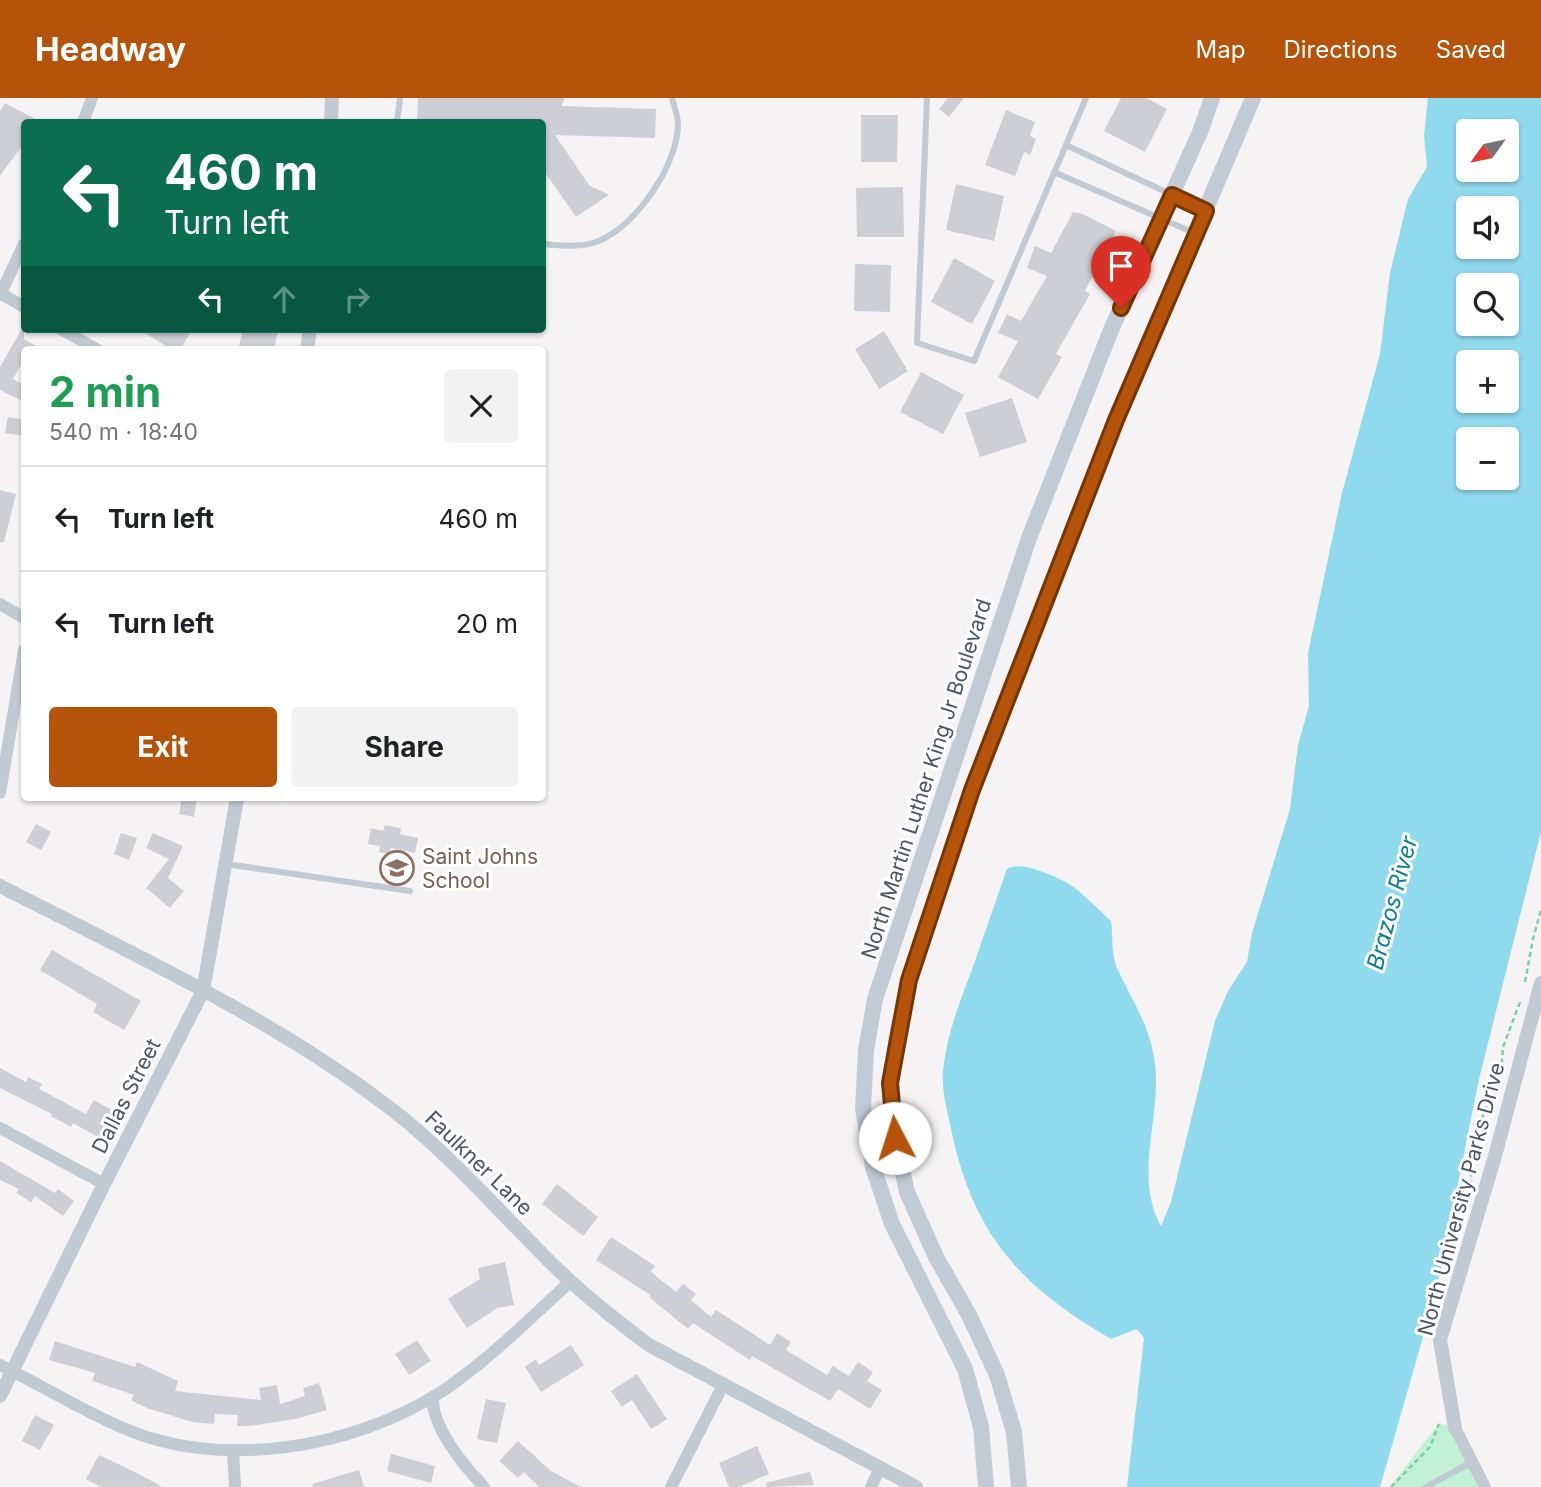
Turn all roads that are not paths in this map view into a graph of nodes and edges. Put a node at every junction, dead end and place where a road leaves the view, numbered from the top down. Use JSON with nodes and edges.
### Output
{"nodes":[{"id":1,"x":92,"y":98,"type":"edge"},
{"id":2,"x":332,"y":98,"type":"edge"},
{"id":3,"x":400,"y":98,"type":"edge"},
{"id":4,"x":672,"y":98,"type":"edge"},
{"id":5,"x":927,"y":98,"type":"edge"},
{"id":6,"x":1086,"y":98,"type":"edge"},
{"id":7,"x":1212,"y":98,"type":"edge"},
{"id":8,"x":1254,"y":98,"type":"edge"},
{"id":9,"x":84,"y":119,"type":"edge"},
{"id":10,"x":331,"y":119,"type":"edge"},
{"id":11,"x":397,"y":119,"type":"edge"},
{"id":12,"x":1066,"y":145,"type":"junction"},
{"id":13,"x":1054,"y":172,"type":"junction"},
{"id":14,"x":1172,"y":195,"type":"junction"},
{"id":15,"x":1206,"y":211,"type":"junction"},
{"id":16,"x":1161,"y":219,"type":"junction"},
{"id":17,"x":1196,"y":234,"type":"junction"},
{"id":18,"x":546,"y":244,"type":"edge"},
{"id":19,"x":21,"y":250,"type":"edge"},
{"id":20,"x":0,"y":294,"type":"edge"},
{"id":21,"x":21,"y":305,"type":"edge"},
{"id":22,"x":68,"y":333,"type":"edge"},
{"id":23,"x":73,"y":336,"type":"junction"},
{"id":24,"x":72,"y":346,"type":"edge"},
{"id":25,"x":91,"y":346,"type":"edge"},
{"id":26,"x":0,"y":604,"type":"edge"},
{"id":27,"x":21,"y":616,"type":"edge"},
{"id":28,"x":21,"y":668,"type":"edge"},
{"id":29,"x":0,"y":793,"type":"edge"},
{"id":30,"x":236,"y":801,"type":"edge"},
{"id":31,"x":226,"y":864,"type":"junction"},
{"id":32,"x":0,"y":886,"type":"edge"},
{"id":33,"x":410,"y":891,"type":"dead end"},
{"id":34,"x":1541,"y":983,"type":"edge"},
{"id":35,"x":203,"y":991,"type":"junction"},
{"id":36,"x":0,"y":1128,"type":"edge"},
{"id":37,"x":104,"y":1184,"type":"junction"},
{"id":38,"x":571,"y":1281,"type":"junction"},
{"id":39,"x":6,"y":1368,"type":"edge"},
{"id":40,"x":723,"y":1385,"type":"junction"},
{"id":41,"x":0,"y":1396,"type":"edge"},
{"id":42,"x":433,"y":1396,"type":"junction"},
{"id":43,"x":1455,"y":1428,"type":"joint"},
{"id":44,"x":233,"y":1450,"type":"junction"},
{"id":45,"x":1472,"y":1462,"type":"junction"},
{"id":46,"x":880,"y":1468,"type":"junction"},
{"id":47,"x":235,"y":1487,"type":"edge"},
{"id":48,"x":484,"y":1487,"type":"edge"},
{"id":49,"x":671,"y":1487,"type":"edge"},
{"id":50,"x":871,"y":1487,"type":"edge"},
{"id":51,"x":916,"y":1487,"type":"edge"},
{"id":52,"x":986,"y":1487,"type":"edge"},
{"id":53,"x":1019,"y":1487,"type":"edge"},
{"id":54,"x":1426,"y":1487,"type":"edge"},
{"id":55,"x":1485,"y":1487,"type":"edge"}],
"edges":[{"from":1,"to":9,"type":"street"},
{"from":2,"to":10,"type":"street"},
{"from":3,"to":11,"type":"lane"},
{"from":4,"to":18,"type":"lane"},
{"from":5,"to":13,"type":"lane"},
{"from":6,"to":12,"type":"lane"},
{"from":7,"to":14,"type":"main road","name":"North Martin Luther King Jr Boulevard"},
{"from":8,"to":15,"type":"main road"},
{"from":12,"to":13,"type":"lane"},
{"from":12,"to":14,"type":"lane"},
{"from":13,"to":16,"type":"lane"},
{"from":14,"to":15,"type":"lane"},
{"from":14,"to":16,"type":"main road","name":"North Martin Luther King Jr Boulevard"},
{"from":15,"to":17,"type":"main road"},
{"from":16,"to":17,"type":"lane"},
{"from":16,"to":52,"type":"main road","name":"North Martin Luther King Jr Boulevard"},
{"from":17,"to":53,"type":"main road"},
{"from":19,"to":20,"type":"street"},
{"from":20,"to":21,"type":"street"},
{"from":22,"to":23,"type":"street"},
{"from":23,"to":24,"type":"street"},
{"from":23,"to":25,"type":"street"},
{"from":26,"to":27,"type":"street"},
{"from":28,"to":29,"type":"street"},
{"from":30,"to":31,"type":"street","name":"Dallas Street"},
{"from":31,"to":33,"type":"lane"},
{"from":31,"to":35,"type":"street","name":"Dallas Street"},
{"from":32,"to":35,"type":"street","name":"Faulkner Lane"},
{"from":34,"to":43,"type":"street","name":"North University Parks Drive"},
{"from":35,"to":37,"type":"street","name":"Dallas Street"},
{"from":35,"to":38,"type":"street","name":"Faulkner Lane"},
{"from":36,"to":37,"type":"street"},
{"from":37,"to":39,"type":"street","name":"Dallas Street"},
{"from":38,"to":40,"type":"street","name":"Faulkner Lane"},
{"from":38,"to":42,"type":"street"},
{"from":39,"to":41,"type":"street","name":"Dallas Street"},
{"from":39,"to":44,"type":"street"},
{"from":40,"to":46,"type":"street","name":"Faulkner Lane"},
{"from":40,"to":49,"type":"street"},
{"from":42,"to":44,"type":"street"},
{"from":42,"to":48,"type":"street"},
{"from":43,"to":45,"type":"street"},
{"from":44,"to":47,"type":"street"},
{"from":45,"to":54,"type":"lane"},
{"from":45,"to":55,"type":"street"},
{"from":46,"to":50,"type":"street"},
{"from":46,"to":51,"type":"street","name":"Faulkner Lane"}]}
